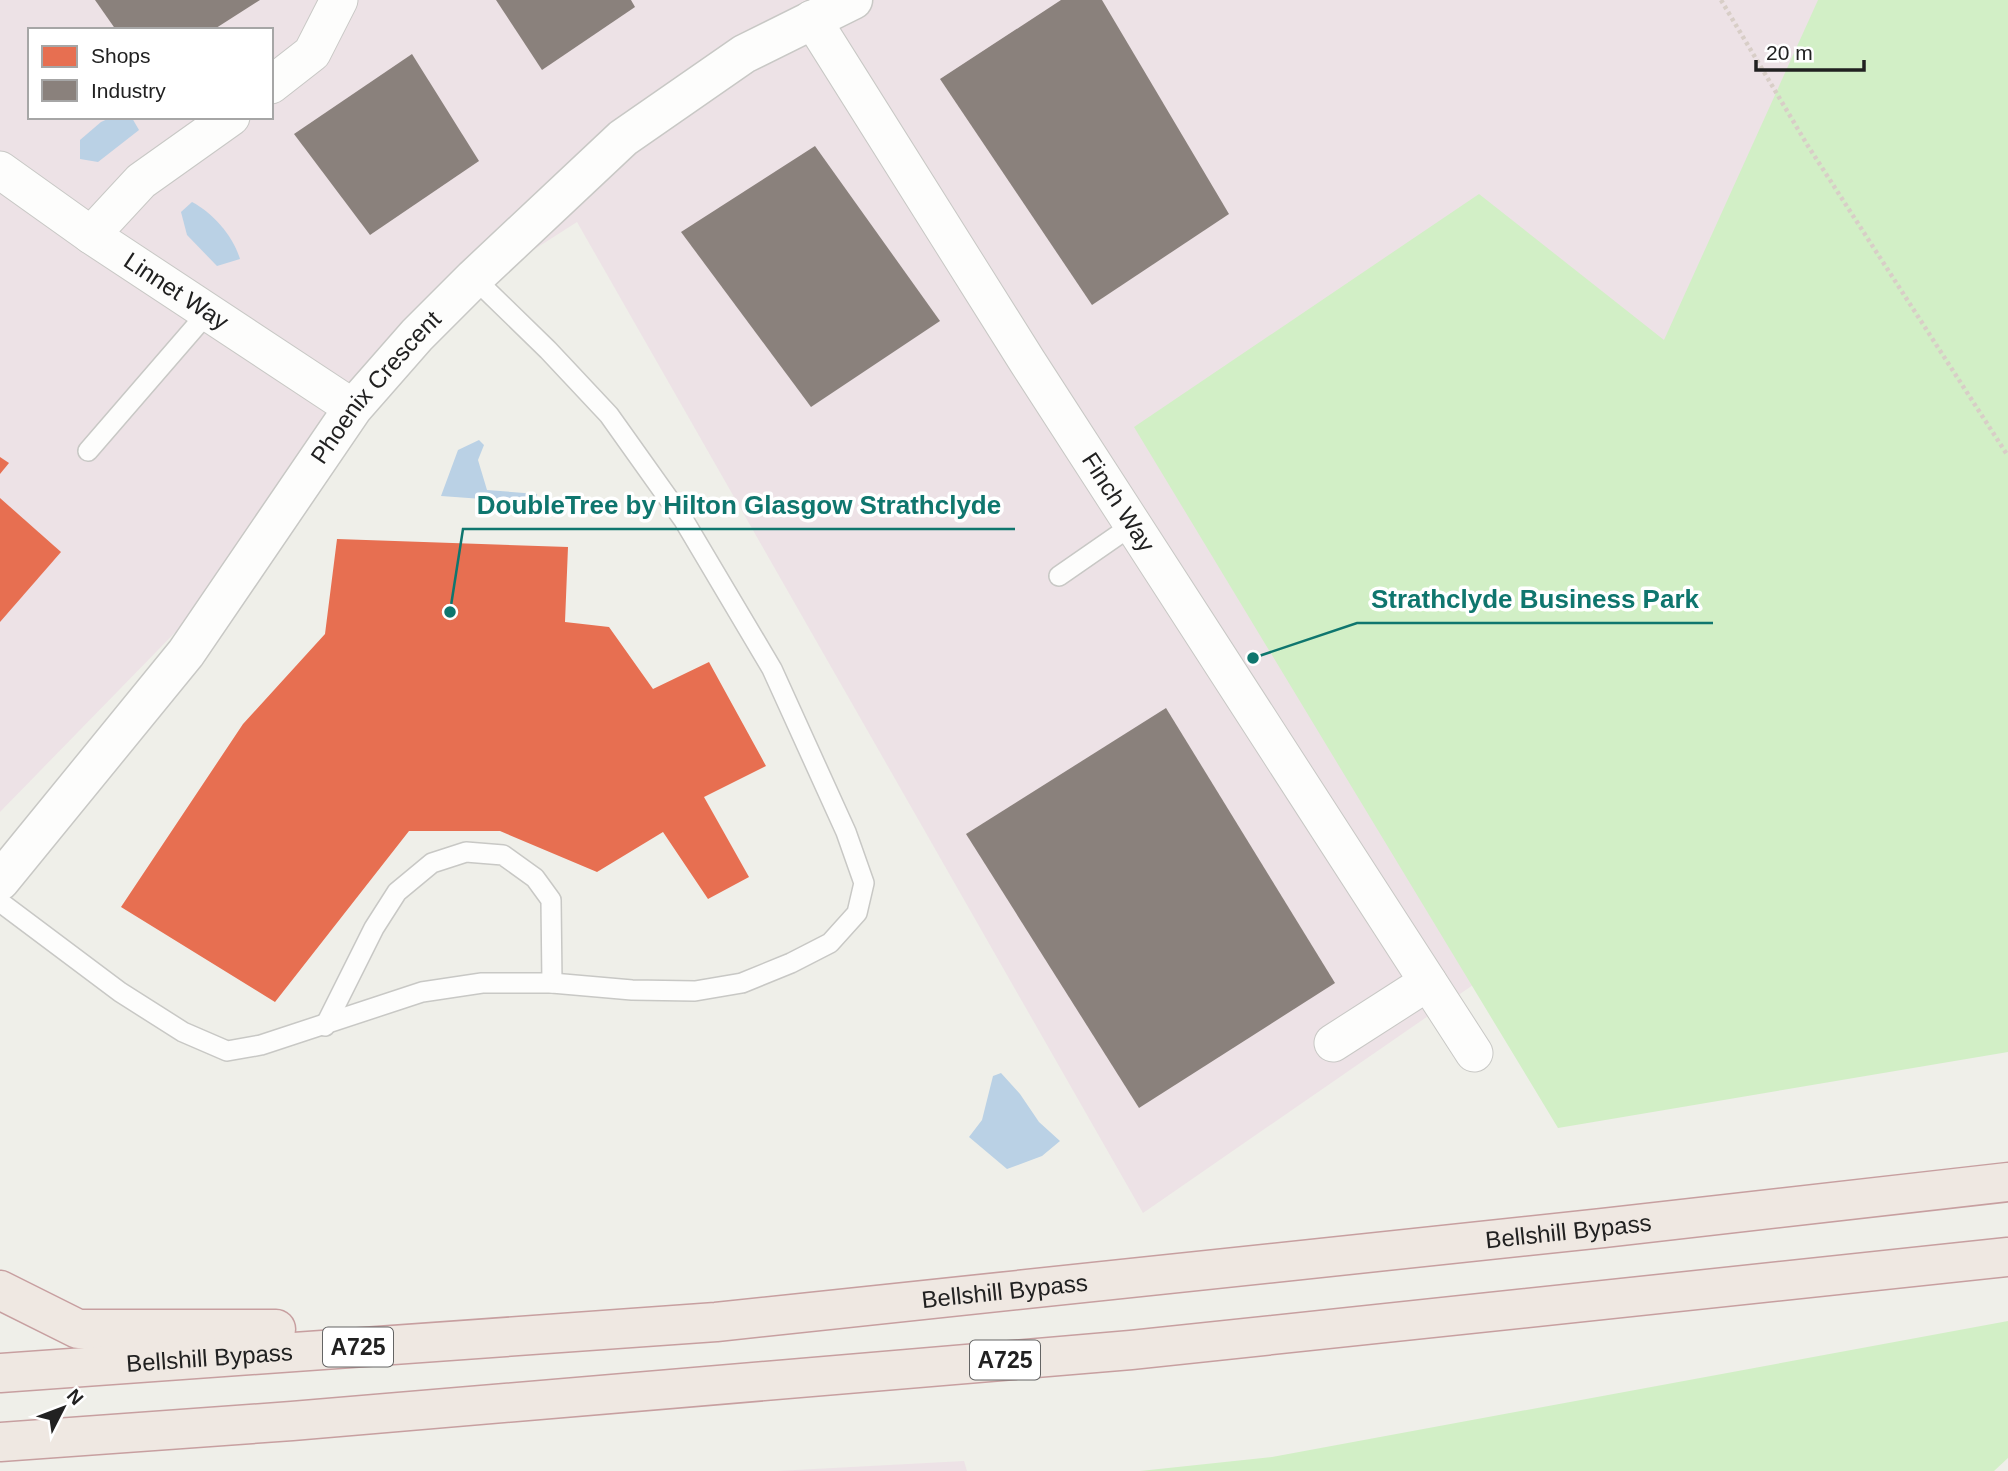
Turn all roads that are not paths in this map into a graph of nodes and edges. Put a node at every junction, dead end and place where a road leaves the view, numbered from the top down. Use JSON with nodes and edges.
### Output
{"nodes":[{"id":1,"x":339,"y":0,"type":"edge"},
{"id":2,"x":853,"y":0,"type":"edge"},
{"id":3,"x":812,"y":19,"type":"junction"},
{"id":4,"x":273,"y":83,"type":"edge"},
{"id":5,"x":228,"y":119,"type":"edge"},
{"id":6,"x":0,"y":170,"type":"edge"},
{"id":7,"x":91,"y":235,"type":"junction"},
{"id":8,"x":474,"y":278,"type":"junction"},
{"id":9,"x":209,"y":311,"type":"junction"},
{"id":10,"x":353,"y":408,"type":"junction"},
{"id":11,"x":89,"y":451,"type":"dead end"},
{"id":12,"x":1134,"y":524,"type":"junction"},
{"id":13,"x":1059,"y":576,"type":"dead end"},
{"id":14,"x":0,"y":881,"type":"edge"},
{"id":15,"x":0,"y":902,"type":"edge"},
{"id":16,"x":1429,"y":982,"type":"junction"},
{"id":17,"x":552,"y":983,"type":"junction"},
{"id":18,"x":325,"y":1026,"type":"junction"},
{"id":19,"x":1333,"y":1043,"type":"dead end"},
{"id":20,"x":1475,"y":1053,"type":"dead end"},
{"id":21,"x":2008,"y":1182,"type":"edge"},
{"id":22,"x":2008,"y":1257,"type":"edge"},
{"id":23,"x":0,"y":1290,"type":"edge"},
{"id":24,"x":716,"y":1322,"type":"junction"},
{"id":25,"x":0,"y":1373,"type":"edge"},
{"id":26,"x":0,"y":1442,"type":"edge"}],
"edges":[{"from":1,"to":4,"type":"street"},
{"from":2,"to":3,"type":"street","name":"Phoenix Crescent"},
{"from":3,"to":8,"type":"street","name":"Phoenix Crescent"},
{"from":3,"to":12,"type":"street","name":"Finch Way"},
{"from":5,"to":7,"type":"street"},
{"from":6,"to":7,"type":"street","name":"Linnet Way"},
{"from":7,"to":9,"type":"street","name":"Linnet Way"},
{"from":8,"to":10,"type":"street","name":"Phoenix Crescent"},
{"from":8,"to":17,"type":"lane"},
{"from":9,"to":10,"type":"street","name":"Linnet Way"},
{"from":9,"to":11,"type":"lane"},
{"from":10,"to":14,"type":"street","name":"Phoenix Crescent"},
{"from":12,"to":13,"type":"lane"},
{"from":12,"to":16,"type":"street","name":"Finch Way"},
{"from":15,"to":18,"type":"lane"},
{"from":16,"to":19,"type":"street"},
{"from":16,"to":20,"type":"street","name":"Finch Way"},
{"from":17,"to":18,"type":"lane"},
{"from":17,"to":18,"type":"lane"},
{"from":21,"to":24,"type":"highway","name":"Bellshill Bypass","number":"A725"},
{"from":22,"to":26,"type":"highway","number":"A725"},
{"from":23,"to":24,"type":"highway"},
{"from":24,"to":25,"type":"highway","name":"Bellshill Bypass","number":"A725"}]}
